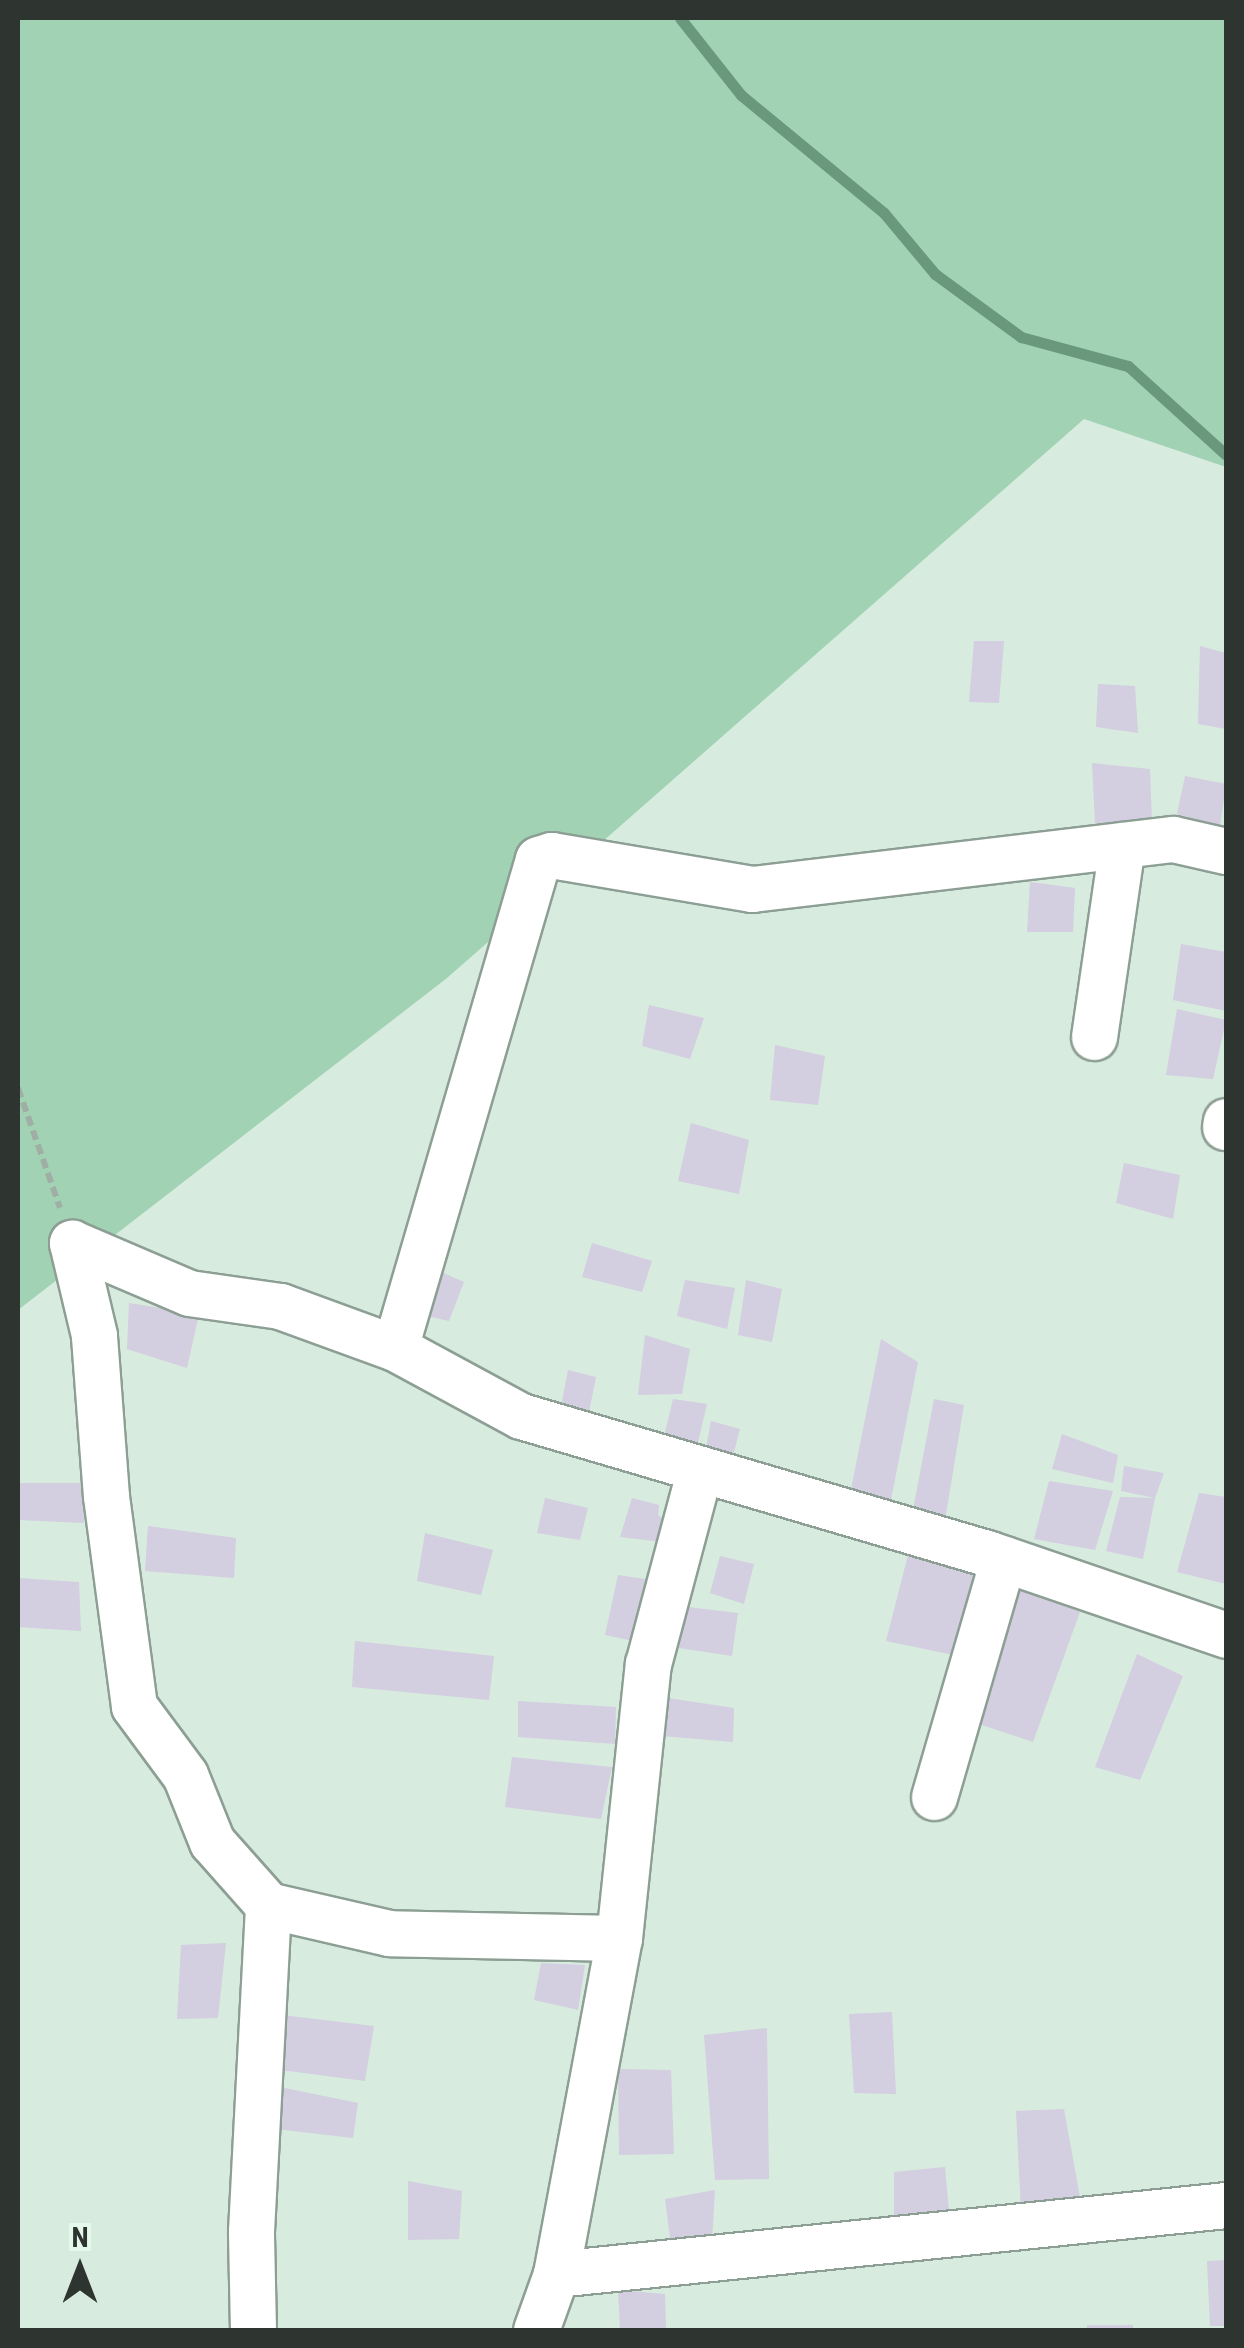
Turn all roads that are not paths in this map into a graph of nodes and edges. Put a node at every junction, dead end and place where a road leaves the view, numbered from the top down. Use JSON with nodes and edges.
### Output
{"nodes":[{"id":1,"x":1122,"y":845,"type":"junction"},
{"id":2,"x":1226,"y":852,"type":"edge"},
{"id":3,"x":1094,"y":1036,"type":"dead end"},
{"id":4,"x":394,"y":1348,"type":"junction"},
{"id":5,"x":699,"y":1472,"type":"junction"},
{"id":6,"x":1003,"y":1559,"type":"junction"},
{"id":7,"x":1226,"y":1636,"type":"edge"},
{"id":8,"x":934,"y":1797,"type":"dead end"},
{"id":9,"x":268,"y":1905,"type":"junction"},
{"id":10,"x":618,"y":1938,"type":"junction"},
{"id":11,"x":1226,"y":2205,"type":"edge"},
{"id":12,"x":556,"y":2274,"type":"junction"},
{"id":13,"x":253,"y":2330,"type":"edge"},
{"id":14,"x":536,"y":2330,"type":"edge"}],
"edges":[{"from":1,"to":2,"type":"street"},
{"from":1,"to":3,"type":"street"},
{"from":1,"to":4,"type":"street"},
{"from":4,"to":5,"type":"street"},
{"from":4,"to":9,"type":"street"},
{"from":5,"to":6,"type":"street"},
{"from":5,"to":10,"type":"street"},
{"from":6,"to":7,"type":"street"},
{"from":6,"to":8,"type":"street"},
{"from":9,"to":10,"type":"street"},
{"from":9,"to":13,"type":"street"},
{"from":10,"to":12,"type":"street"},
{"from":11,"to":12,"type":"street"},
{"from":12,"to":14,"type":"street"}]}
